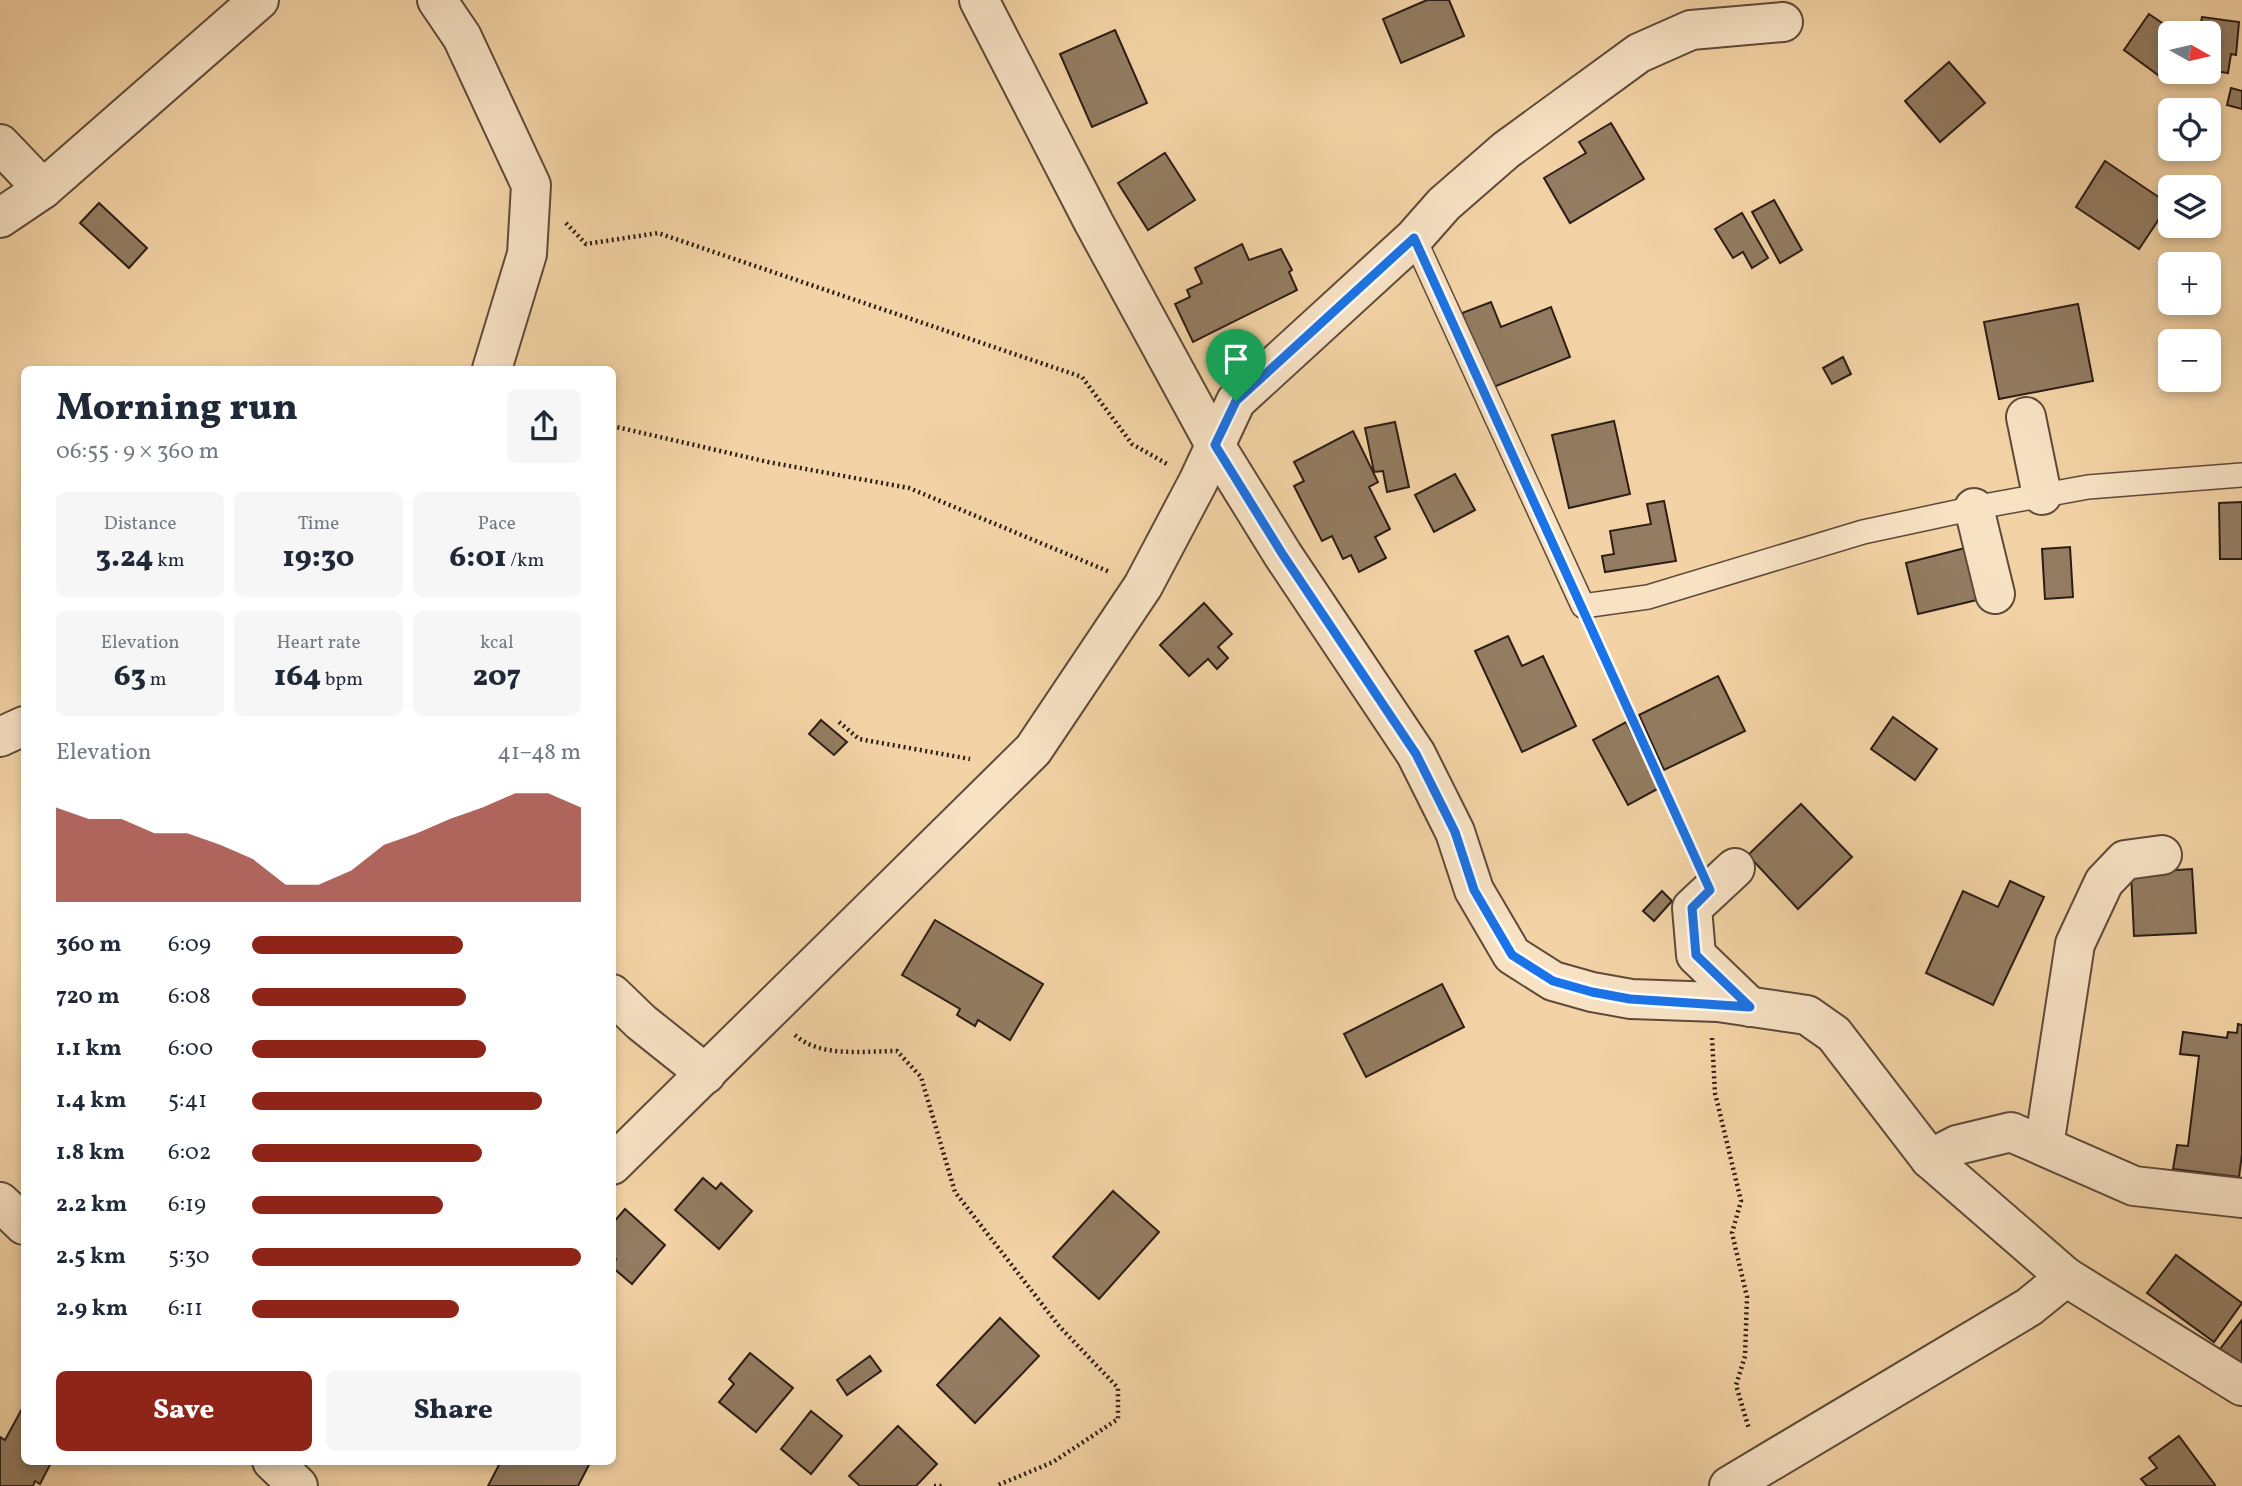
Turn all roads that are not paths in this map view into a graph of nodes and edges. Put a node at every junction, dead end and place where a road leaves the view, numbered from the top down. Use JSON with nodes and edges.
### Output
{"nodes":[{"id":1,"x":259,"y":0,"type":"edge"},
{"id":2,"x":437,"y":0,"type":"edge"},
{"id":3,"x":979,"y":0,"type":"edge"},
{"id":4,"x":1783,"y":22,"type":"dead end"},
{"id":5,"x":0,"y":145,"type":"edge"},
{"id":6,"x":43,"y":189,"type":"junction"},
{"id":7,"x":0,"y":218,"type":"edge"},
{"id":8,"x":1414,"y":238,"type":"junction"},
{"id":9,"x":493,"y":366,"type":"edge"},
{"id":10,"x":2026,"y":417,"type":"dead end"},
{"id":11,"x":1215,"y":445,"type":"junction"},
{"id":12,"x":2242,"y":475,"type":"edge"},
{"id":13,"x":2042,"y":495,"type":"junction"},
{"id":14,"x":1974,"y":508,"type":"junction"},
{"id":15,"x":1995,"y":594,"type":"dead end"},
{"id":16,"x":21,"y":727,"type":"edge"},
{"id":17,"x":0,"y":737,"type":"edge"},
{"id":18,"x":2162,"y":855,"type":"dead end"},
{"id":19,"x":1722,"y":879,"type":"road end"},
{"id":20,"x":616,"y":998,"type":"edge"},
{"id":21,"x":1750,"y":1007,"type":"junction"},
{"id":22,"x":706,"y":1074,"type":"junction"},
{"id":23,"x":2044,"y":1146,"type":"junction"},
{"id":24,"x":1930,"y":1160,"type":"junction"},
{"id":25,"x":616,"y":1161,"type":"edge"},
{"id":26,"x":2242,"y":1198,"type":"edge"},
{"id":27,"x":0,"y":1202,"type":"edge"},
{"id":28,"x":21,"y":1222,"type":"edge"},
{"id":29,"x":2066,"y":1277,"type":"junction"},
{"id":30,"x":2242,"y":1386,"type":"edge"},
{"id":31,"x":1729,"y":1486,"type":"edge"}],
"edges":[{"from":1,"to":6,"type":"street"},
{"from":2,"to":9,"type":"street"},
{"from":3,"to":11,"type":"street"},
{"from":4,"to":8,"type":"street"},
{"from":5,"to":6,"type":"street"},
{"from":6,"to":7,"type":"street"},
{"from":8,"to":11,"type":"street"},
{"from":8,"to":14,"type":"lane"},
{"from":10,"to":13,"type":"street"},
{"from":11,"to":21,"type":"street"},
{"from":11,"to":22,"type":"street"},
{"from":12,"to":13,"type":"lane"},
{"from":13,"to":14,"type":"lane"},
{"from":14,"to":15,"type":"street"},
{"from":16,"to":17,"type":"street"},
{"from":18,"to":23,"type":"street"},
{"from":19,"to":21,"type":"street"},
{"from":20,"to":22,"type":"street"},
{"from":21,"to":24,"type":"street"},
{"from":22,"to":25,"type":"street"},
{"from":23,"to":24,"type":"street"},
{"from":23,"to":26,"type":"street"},
{"from":24,"to":29,"type":"street"},
{"from":27,"to":28,"type":"street"},
{"from":29,"to":30,"type":"street"},
{"from":29,"to":31,"type":"street"}]}
